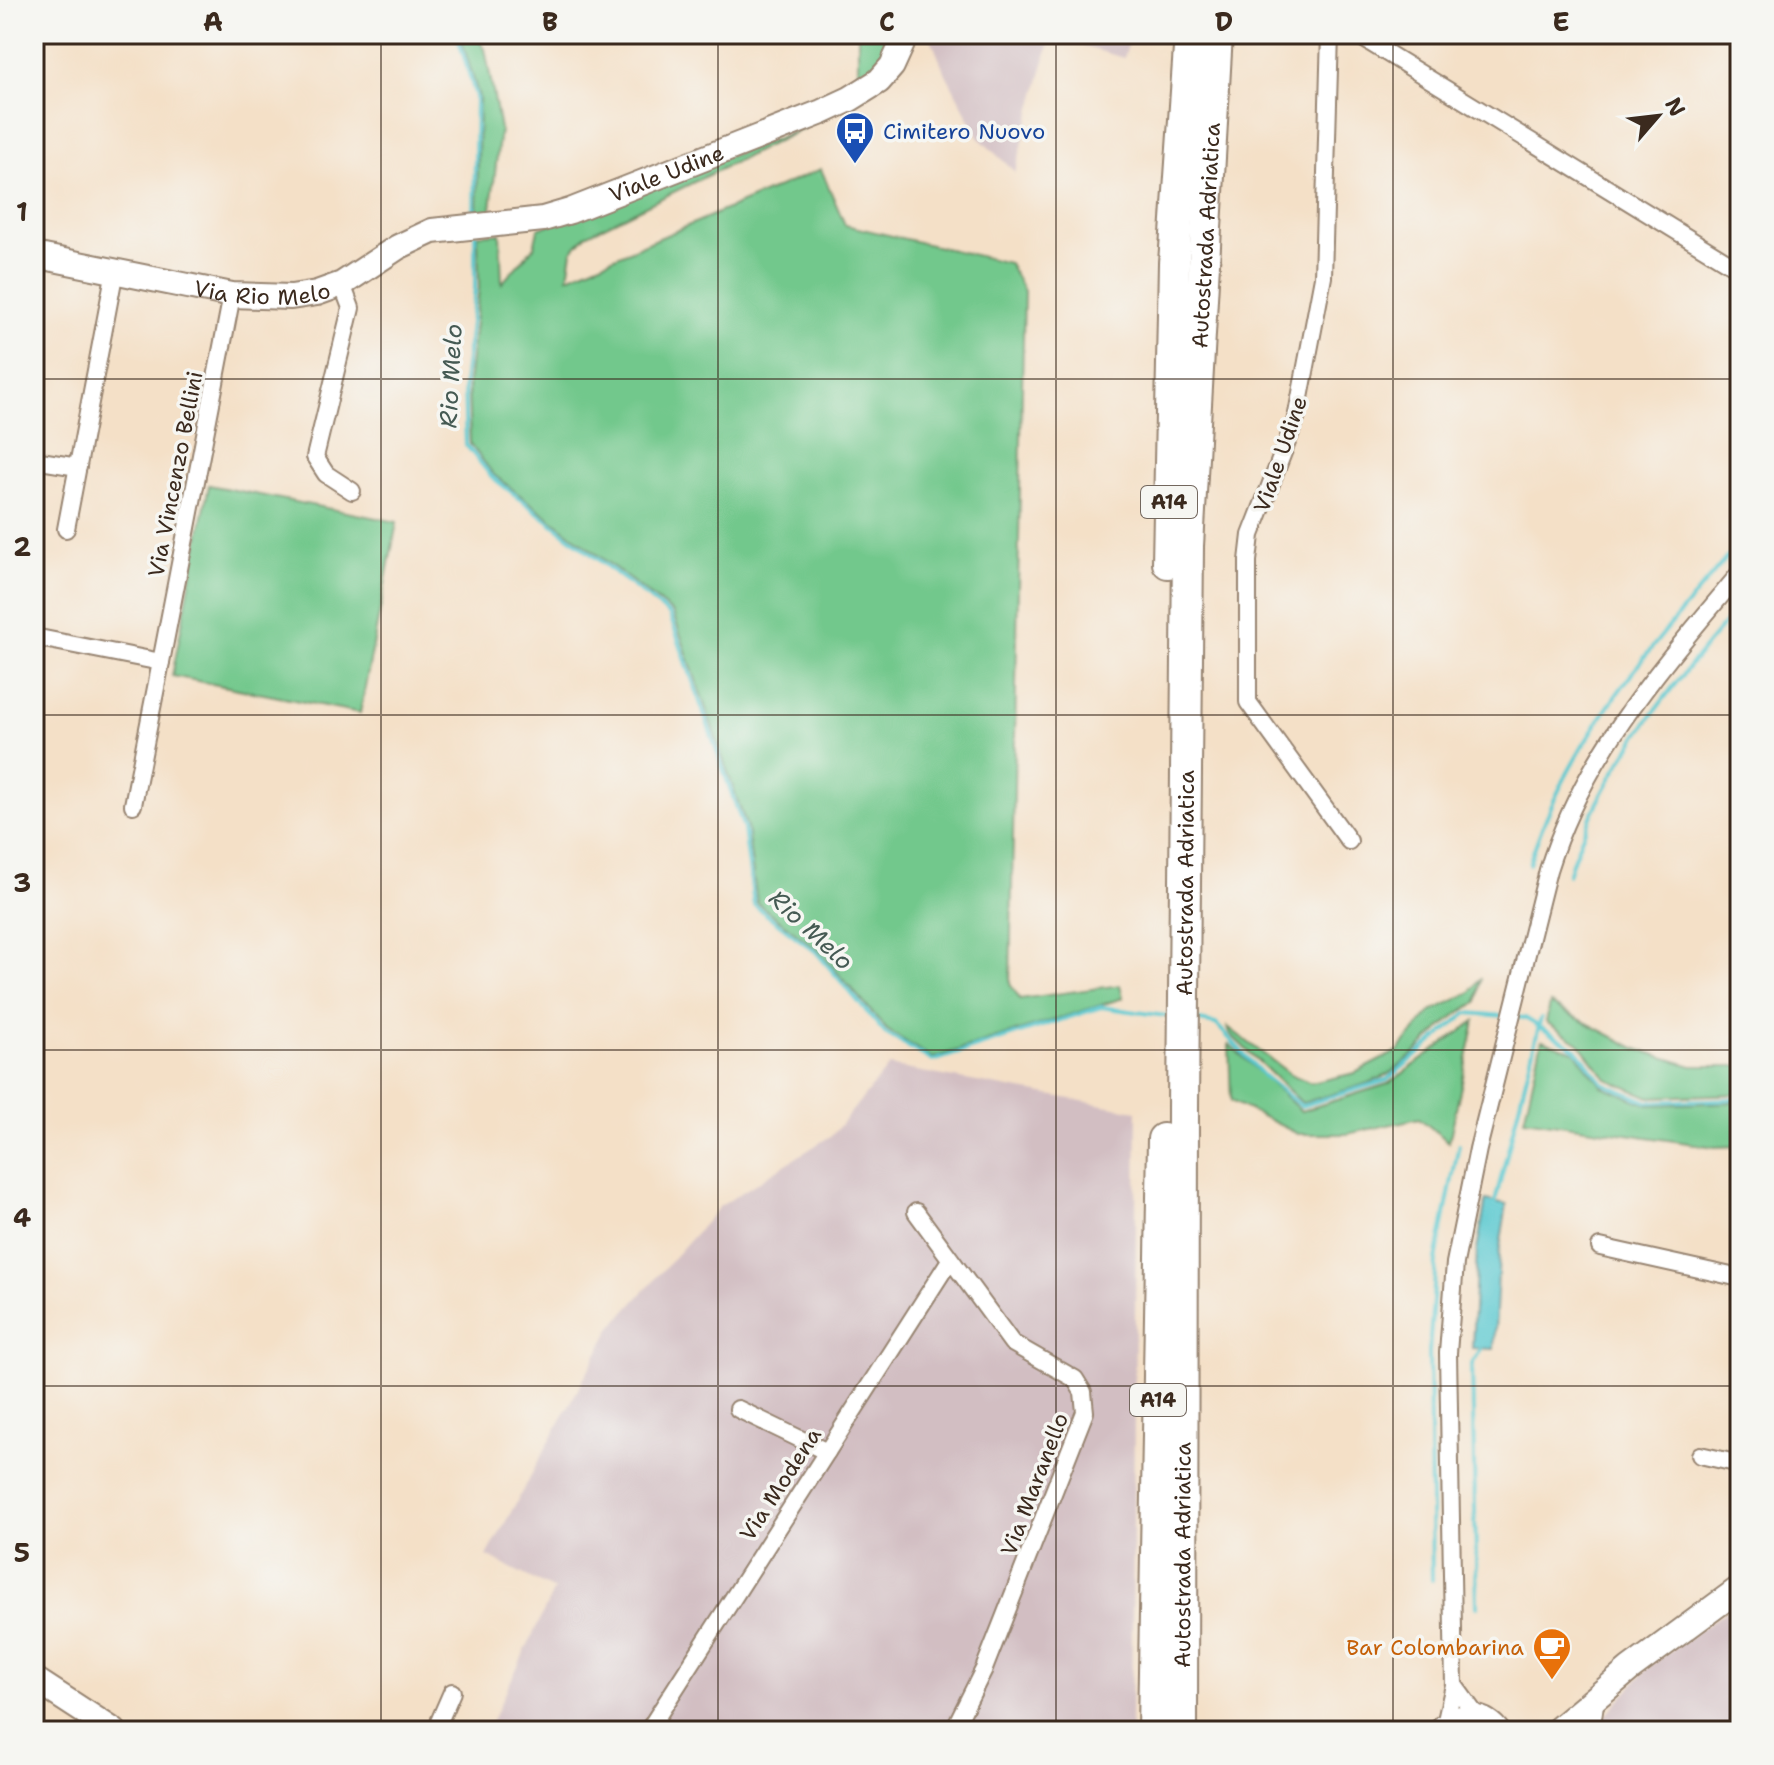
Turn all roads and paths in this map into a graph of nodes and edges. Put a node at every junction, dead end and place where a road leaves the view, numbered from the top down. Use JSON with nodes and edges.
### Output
{"nodes":[{"id":1,"x":902,"y":34,"type":"edge"},
{"id":2,"x":1190,"y":34,"type":"edge"},
{"id":3,"x":1217,"y":34,"type":"edge"},
{"id":4,"x":1330,"y":34,"type":"edge"},
{"id":5,"x":1356,"y":34,"type":"edge"},
{"id":6,"x":477,"y":226,"type":"joint"},
{"id":7,"x":34,"y":255,"type":"edge"},
{"id":8,"x":115,"y":270,"type":"junction"},
{"id":9,"x":1740,"y":270,"type":"edge"},
{"id":10,"x":342,"y":284,"type":"junction"},
{"id":11,"x":232,"y":295,"type":"junction"},
{"id":12,"x":34,"y":460,"type":"edge"},
{"id":13,"x":78,"y":467,"type":"junction"},
{"id":14,"x":352,"y":491,"type":"dead end"},
{"id":15,"x":66,"y":529,"type":"dead end"},
{"id":16,"x":1740,"y":573,"type":"edge"},
{"id":17,"x":34,"y":637,"type":"edge"},
{"id":18,"x":161,"y":662,"type":"junction"},
{"id":19,"x":133,"y":805,"type":"dead end"},
{"id":20,"x":1349,"y":841,"type":"dead end"},
{"id":21,"x":1176,"y":959,"type":"junction"},
{"id":22,"x":916,"y":1212,"type":"dead end"},
{"id":23,"x":1600,"y":1247,"type":"dead end"},
{"id":24,"x":950,"y":1260,"type":"junction"},
{"id":25,"x":1740,"y":1278,"type":"edge"},
{"id":26,"x":738,"y":1409,"type":"dead end"},
{"id":27,"x":827,"y":1452,"type":"junction"},
{"id":28,"x":1700,"y":1455,"type":"dead end"},
{"id":29,"x":1740,"y":1464,"type":"edge"},
{"id":30,"x":1740,"y":1588,"type":"edge"},
{"id":31,"x":34,"y":1679,"type":"edge"},
{"id":32,"x":1454,"y":1685,"type":"junction"},
{"id":33,"x":452,"y":1692,"type":"dead end"},
{"id":34,"x":1597,"y":1695,"type":"junction"},
{"id":35,"x":1487,"y":1724,"type":"edge"},
{"id":36,"x":1443,"y":1728,"type":"edge"},
{"id":37,"x":114,"y":1731,"type":"edge"},
{"id":38,"x":435,"y":1731,"type":"edge"},
{"id":39,"x":648,"y":1731,"type":"edge"},
{"id":40,"x":953,"y":1731,"type":"edge"},
{"id":41,"x":1153,"y":1731,"type":"edge"},
{"id":42,"x":1182,"y":1731,"type":"edge"},
{"id":43,"x":1555,"y":1731,"type":"edge"},
{"id":44,"x":1581,"y":1731,"type":"edge"}],
"edges":[{"from":1,"to":6,"type":"street","name":"Viale Udine"},
{"from":2,"to":21,"type":"highway","name":"Autostrada Adriatica","number":"A14"},
{"from":3,"to":21,"type":"highway","name":"Autostrada Adriatica","number":"A14"},
{"from":4,"to":20,"type":"street","name":"Viale Udine"},
{"from":5,"to":9,"type":"street"},
{"from":6,"to":10,"type":"street","name":"Via Rio Melo"},
{"from":7,"to":8,"type":"street","name":"Via Rio Melo"},
{"from":8,"to":11,"type":"street","name":"Via Rio Melo"},
{"from":8,"to":13,"type":"street"},
{"from":10,"to":11,"type":"street","name":"Via Rio Melo"},
{"from":10,"to":14,"type":"street"},
{"from":11,"to":18,"type":"street","name":"Via Vincenzo Bellini"},
{"from":12,"to":13,"type":"street"},
{"from":13,"to":15,"type":"street"},
{"from":16,"to":32,"type":"street"},
{"from":17,"to":18,"type":"street"},
{"from":18,"to":19,"type":"street","name":"Via Vincenzo Bellini"},
{"from":21,"to":41,"type":"highway","name":"Autostrada Adriatica","number":"A14"},
{"from":21,"to":42,"type":"highway","name":"Autostrada Adriatica","number":"A14"},
{"from":22,"to":24,"type":"street","name":"Via Maranello"},
{"from":23,"to":25,"type":"street"},
{"from":24,"to":27,"type":"street","name":"Via Modena"},
{"from":24,"to":40,"type":"street","name":"Via Maranello"},
{"from":26,"to":27,"type":"street"},
{"from":27,"to":39,"type":"street","name":"Via Modena"},
{"from":28,"to":29,"type":"street"},
{"from":30,"to":34,"type":"street"},
{"from":31,"to":37,"type":"street"},
{"from":32,"to":35,"type":"street"},
{"from":32,"to":36,"type":"street"},
{"from":33,"to":38,"type":"street"},
{"from":34,"to":43,"type":"street"},
{"from":34,"to":44,"type":"street"},
{"from":35,"to":36,"type":"street"}]}
